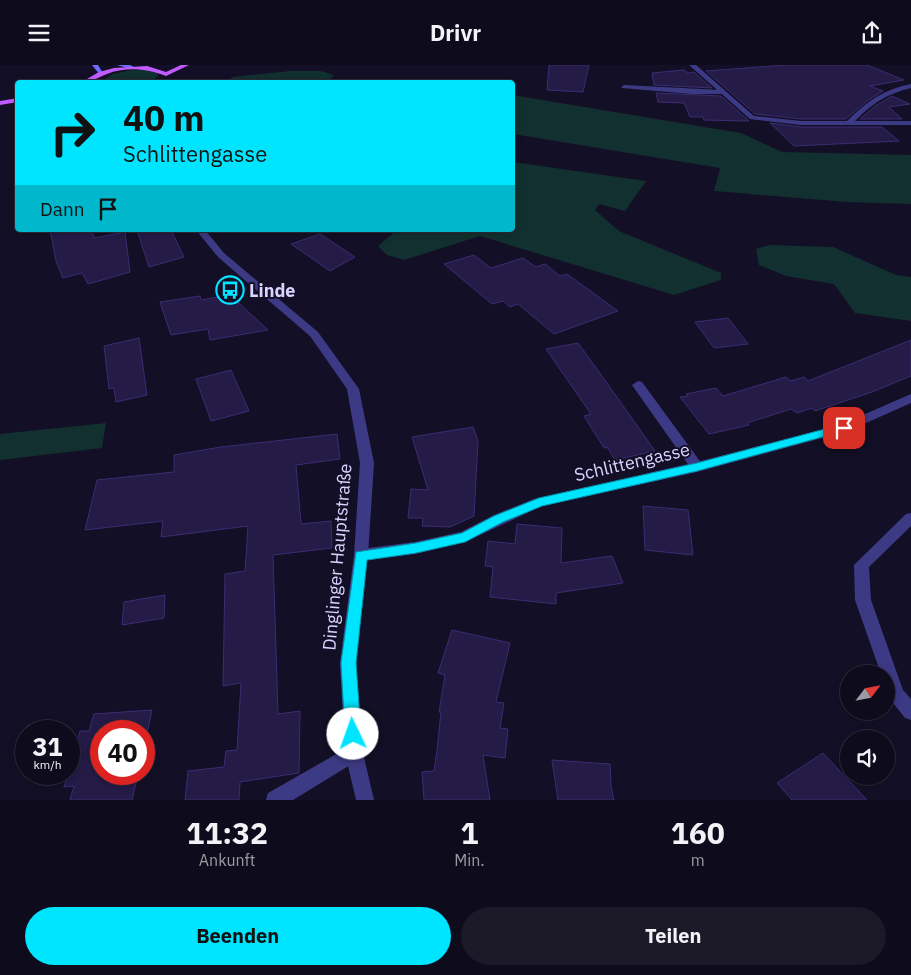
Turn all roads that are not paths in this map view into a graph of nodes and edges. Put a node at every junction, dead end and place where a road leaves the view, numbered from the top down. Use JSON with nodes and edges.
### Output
{"nodes":[{"id":1,"x":95,"y":65,"type":"edge"},
{"id":2,"x":120,"y":65,"type":"edge"},
{"id":3,"x":162,"y":65,"type":"edge"},
{"id":4,"x":186,"y":65,"type":"edge"},
{"id":5,"x":692,"y":65,"type":"edge"},
{"id":6,"x":131,"y":67,"type":"junction"},
{"id":7,"x":150,"y":67,"type":"junction"},
{"id":8,"x":102,"y":74,"type":"junction"},
{"id":9,"x":166,"y":74,"type":"junction"},
{"id":10,"x":94,"y":80,"type":"edge"},
{"id":11,"x":163,"y":80,"type":"edge"},
{"id":12,"x":911,"y":86,"type":"edge"},
{"id":13,"x":624,"y":87,"type":"dead end"},
{"id":14,"x":721,"y":92,"type":"junction"},
{"id":15,"x":15,"y":101,"type":"edge"},
{"id":16,"x":0,"y":104,"type":"edge"},
{"id":17,"x":849,"y":123,"type":"junction"},
{"id":18,"x":911,"y":123,"type":"edge"},
{"id":19,"x":202,"y":232,"type":"edge"},
{"id":20,"x":638,"y":385,"type":"dead end"},
{"id":21,"x":911,"y":398,"type":"edge"},
{"id":22,"x":697,"y":467,"type":"junction"},
{"id":23,"x":911,"y":518,"type":"edge"},
{"id":24,"x":361,"y":555,"type":"junction"},
{"id":25,"x":911,"y":713,"type":"edge"},
{"id":26,"x":354,"y":753,"type":"junction"},
{"id":27,"x":275,"y":800,"type":"edge"},
{"id":28,"x":365,"y":800,"type":"edge"}],
"edges":[{"from":1,"to":8,"type":"main road"},
{"from":2,"to":6,"type":"main road"},
{"from":3,"to":7,"type":"main road"},
{"from":4,"to":9,"type":"main road"},
{"from":5,"to":14,"type":"street"},
{"from":6,"to":7,"type":"main road"},
{"from":6,"to":8,"type":"main road"},
{"from":7,"to":9,"type":"main road"},
{"from":8,"to":10,"type":"main road"},
{"from":9,"to":11,"type":"main road"},
{"from":12,"to":17,"type":"street"},
{"from":13,"to":14,"type":"street"},
{"from":14,"to":17,"type":"street"},
{"from":15,"to":16,"type":"main road"},
{"from":17,"to":18,"type":"street"},
{"from":19,"to":24,"type":"street","name":"Dinglinger Hauptstraße"},
{"from":20,"to":22,"type":"street"},
{"from":21,"to":22,"type":"street","name":"Schlittengasse"},
{"from":22,"to":24,"type":"street","name":"Schlittengasse"},
{"from":23,"to":25,"type":"street"},
{"from":24,"to":26,"type":"street","name":"Dinglinger Hauptstraße"},
{"from":26,"to":27,"type":"street"},
{"from":26,"to":28,"type":"street","name":"Dinglinger Hauptstraße"}]}
